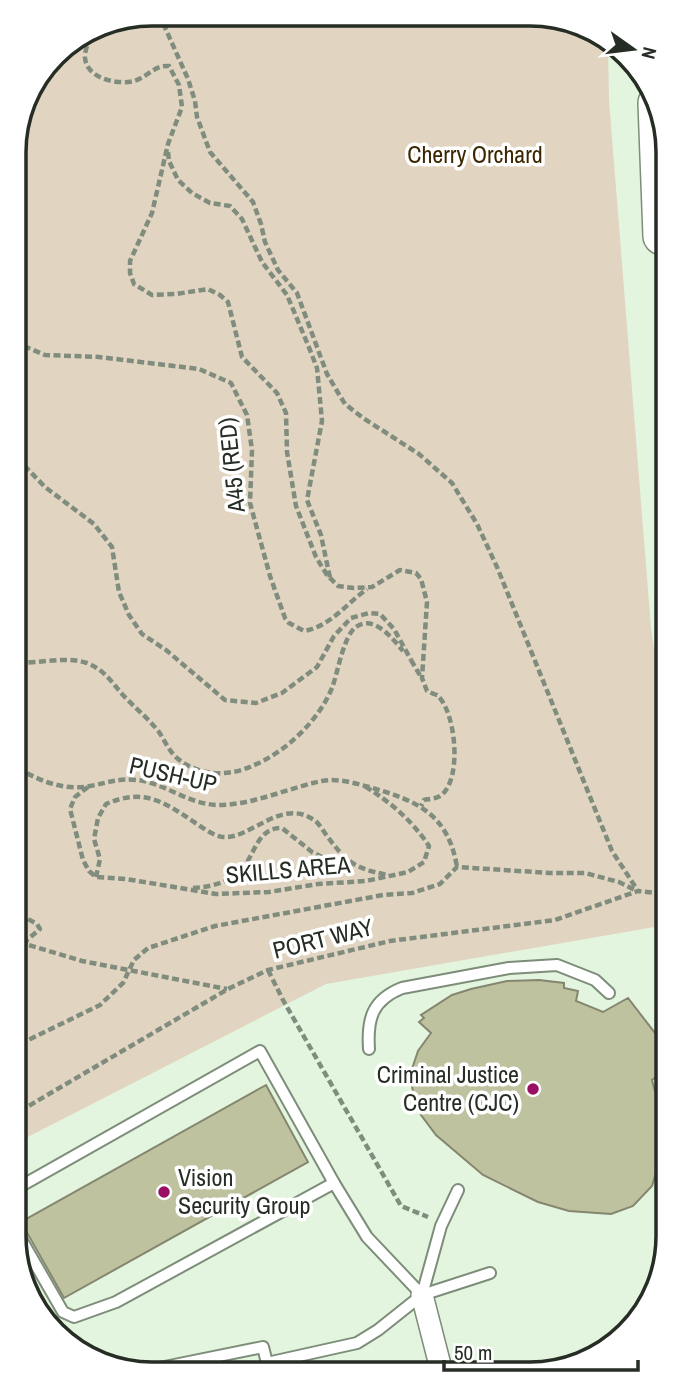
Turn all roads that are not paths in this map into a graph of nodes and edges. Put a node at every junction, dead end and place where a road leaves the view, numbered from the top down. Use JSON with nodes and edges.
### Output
{"nodes":[{"id":1,"x":609,"y":993,"type":"dead end"},
{"id":2,"x":369,"y":1049,"type":"dead end"},
{"id":3,"x":26,"y":1183,"type":"edge"},
{"id":4,"x":334,"y":1183,"type":"junction"},
{"id":5,"x":458,"y":1190,"type":"dead end"},
{"id":6,"x":28,"y":1251,"type":"edge"},
{"id":7,"x":490,"y":1273,"type":"dead end"},
{"id":8,"x":422,"y":1295,"type":"junction"},
{"id":9,"x":189,"y":1362,"type":"edge"},
{"id":10,"x":267,"y":1362,"type":"edge"},
{"id":11,"x":286,"y":1362,"type":"edge"},
{"id":12,"x":439,"y":1362,"type":"edge"}],
"edges":[{"from":1,"to":2,"type":"lane"},
{"from":3,"to":4,"type":"lane"},
{"from":4,"to":6,"type":"lane"},
{"from":4,"to":8,"type":"lane"},
{"from":5,"to":8,"type":"lane"},
{"from":7,"to":8,"type":"lane"},
{"from":8,"to":11,"type":"lane"},
{"from":8,"to":12,"type":"street"},
{"from":9,"to":10,"type":"lane"}]}
